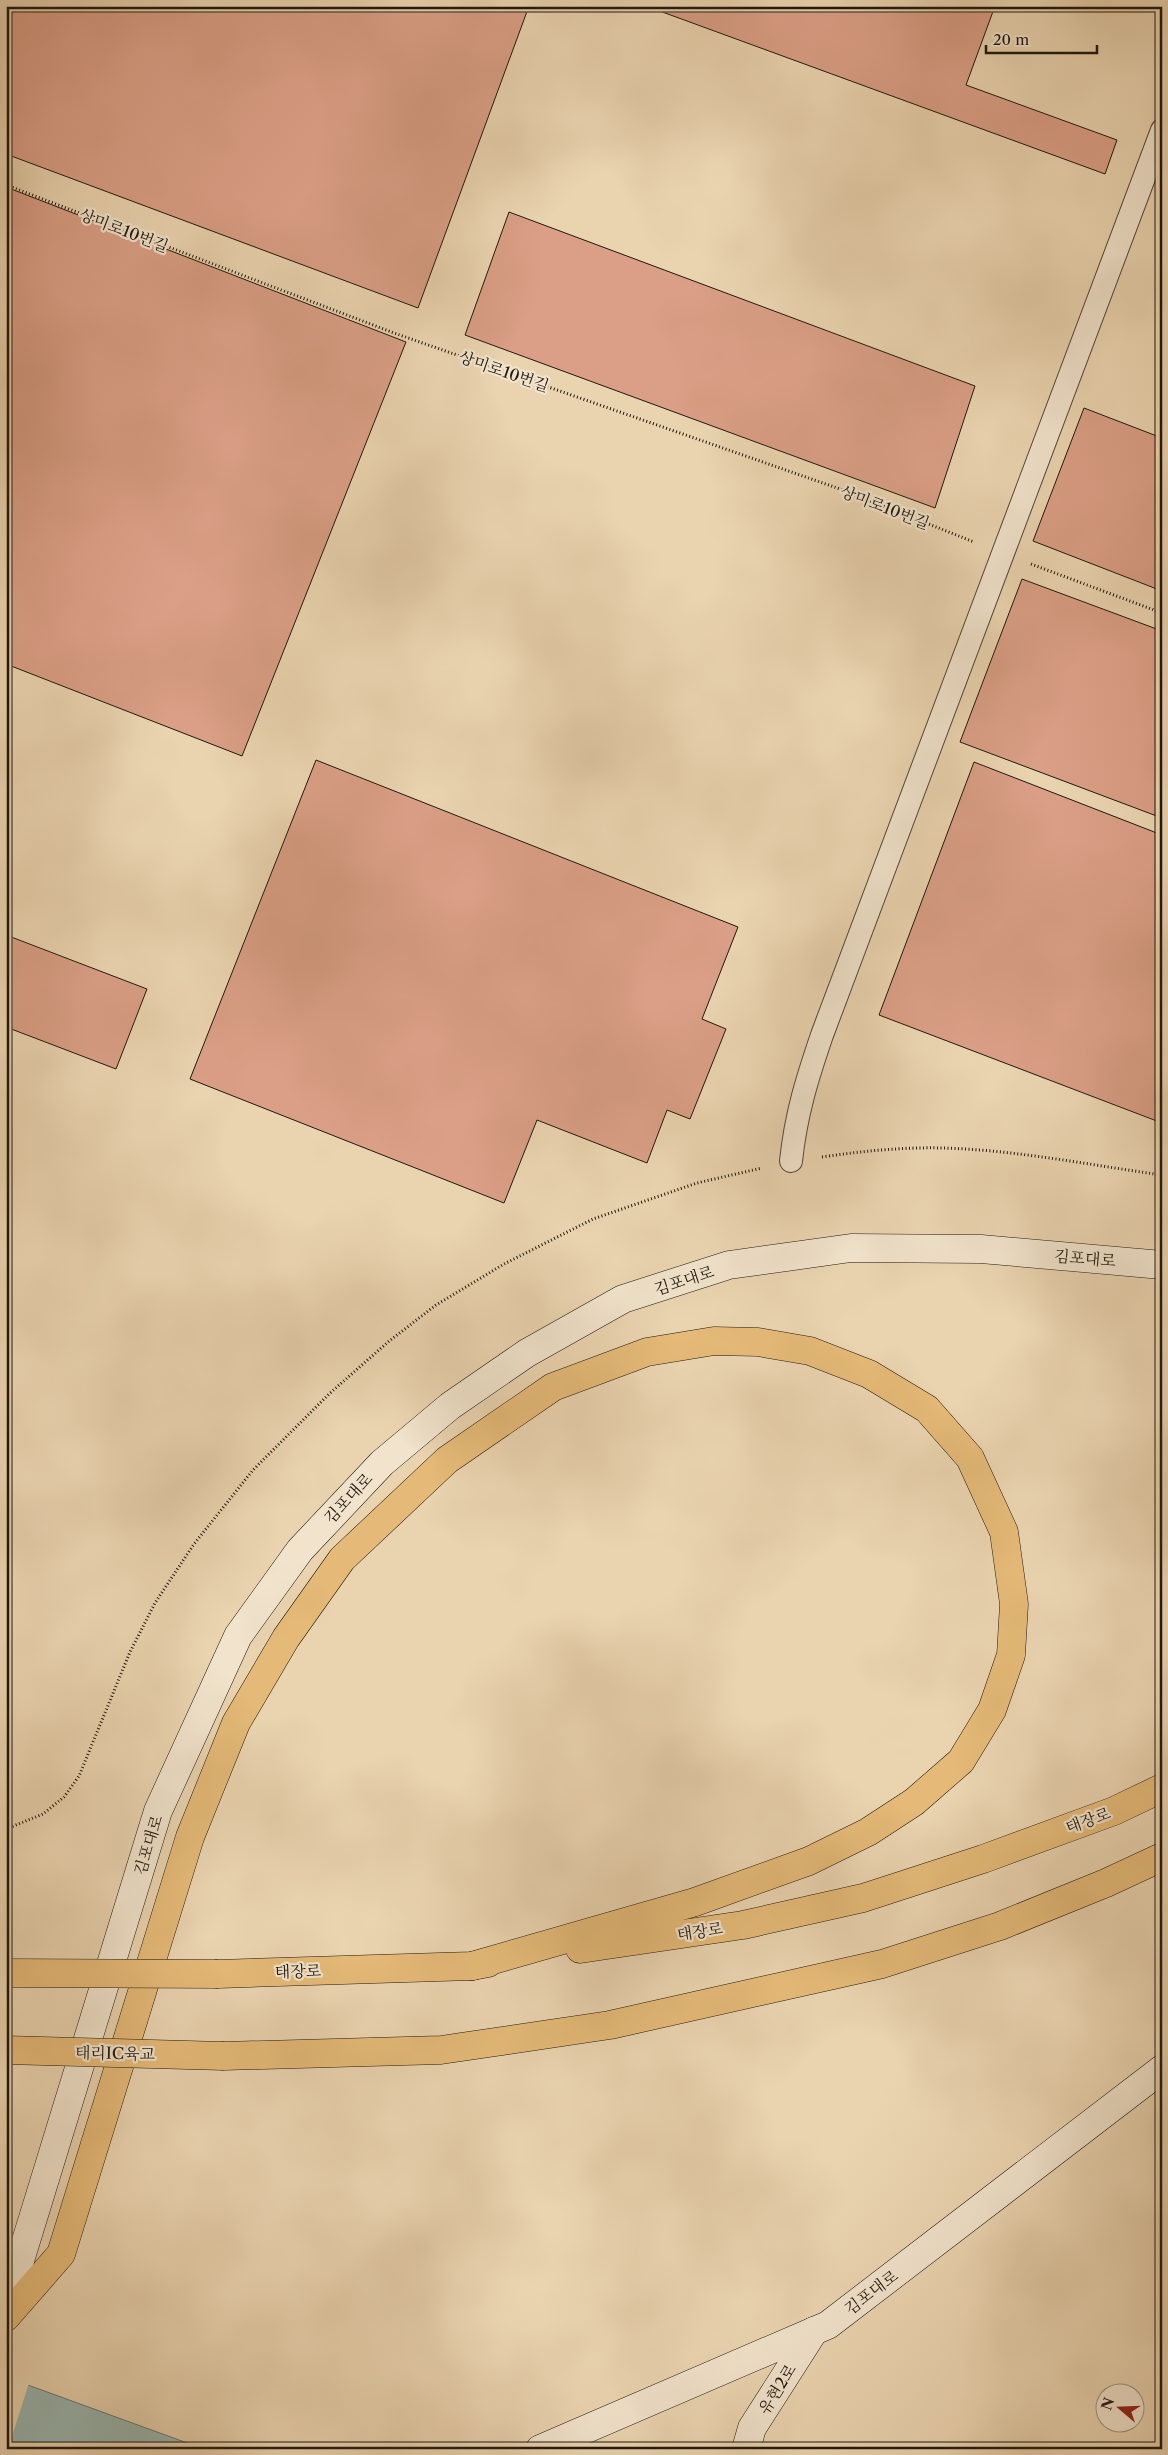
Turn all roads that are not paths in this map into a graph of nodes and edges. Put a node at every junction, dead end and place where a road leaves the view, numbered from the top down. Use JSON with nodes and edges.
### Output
{"nodes":[{"id":1,"x":1162,"y":130,"type":"edge"},
{"id":2,"x":791,"y":1161,"type":"dead end"},
{"id":3,"x":1162,"y":1265,"type":"edge"},
{"id":4,"x":1162,"y":1788,"type":"edge"},
{"id":5,"x":1162,"y":1857,"type":"edge"},
{"id":6,"x":472,"y":1966,"type":"junction"},
{"id":7,"x":6,"y":1973,"type":"edge"},
{"id":8,"x":6,"y":2050,"type":"edge"},
{"id":9,"x":1162,"y":2069,"type":"edge"},
{"id":10,"x":6,"y":2306,"type":"edge"},
{"id":11,"x":6,"y":2317,"type":"edge"},
{"id":12,"x":814,"y":2331,"type":"junction"},
{"id":13,"x":540,"y":2449,"type":"edge"},
{"id":14,"x":746,"y":2449,"type":"edge"}],
"edges":[{"from":1,"to":2,"type":"lane"},
{"from":3,"to":10,"type":"main road","name":"김포대로"},
{"from":4,"to":6,"type":"main road","name":"태장로"},
{"from":5,"to":8,"type":"main road","name":"태리IC육교","bridge":true},
{"from":6,"to":7,"type":"main road","name":"태장로","bridge":true},
{"from":6,"to":11,"type":"main road"},
{"from":9,"to":12,"type":"main road","name":"김포대로"},
{"from":12,"to":13,"type":"main road","name":"김포대로"},
{"from":12,"to":14,"type":"main road","name":"유현2로"}]}
